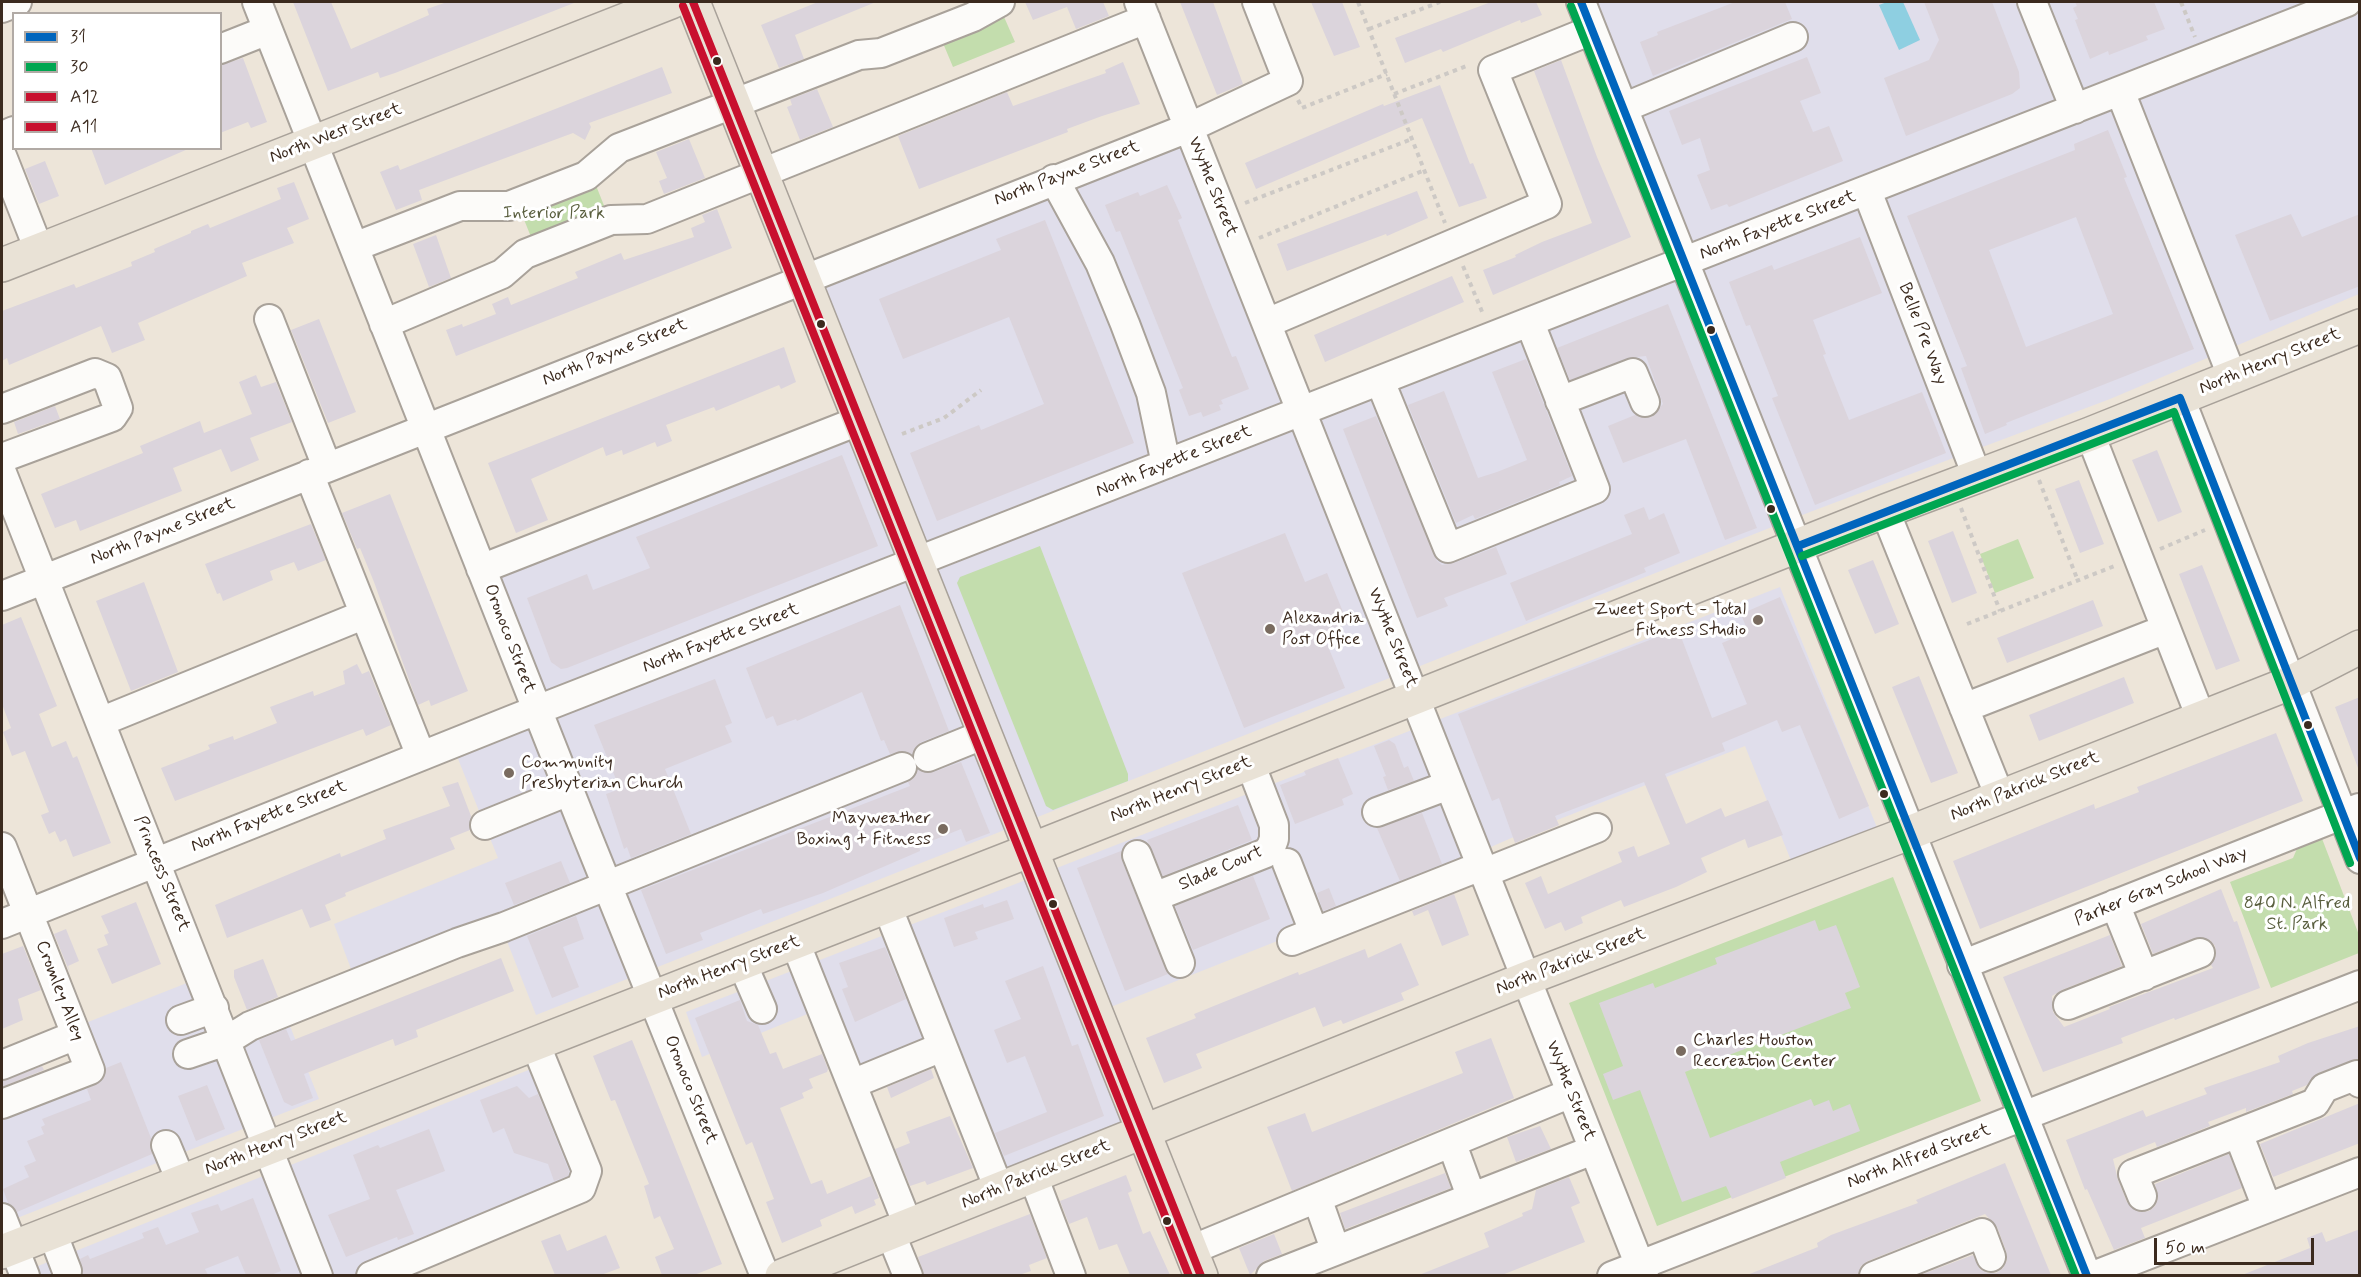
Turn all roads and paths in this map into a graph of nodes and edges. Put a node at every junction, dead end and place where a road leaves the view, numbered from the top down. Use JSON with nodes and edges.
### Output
{"nodes":[{"id":1,"x":17,"y":2,"type":"edge"},
{"id":2,"x":257,"y":2,"type":"edge"},
{"id":3,"x":670,"y":2,"type":"edge"},
{"id":4,"x":693,"y":2,"type":"edge"},
{"id":5,"x":1000,"y":2,"type":"edge"},
{"id":6,"x":1257,"y":2,"type":"edge"},
{"id":7,"x":1358,"y":2,"type":"edge"},
{"id":8,"x":1440,"y":2,"type":"edge"},
{"id":9,"x":1581,"y":2,"type":"edge"},
{"id":10,"x":2032,"y":2,"type":"edge"},
{"id":11,"x":2181,"y":2,"type":"edge"},
{"id":12,"x":2348,"y":2,"type":"edge"},
{"id":13,"x":2,"y":8,"type":"edge"},
{"id":14,"x":1142,"y":10,"type":"edge"},
{"id":15,"x":1369,"y":29,"type":"junction"},
{"id":16,"x":268,"y":30,"type":"junction"},
{"id":17,"x":1592,"y":30,"type":"junction"},
{"id":18,"x":1793,"y":37,"type":"dead end"},
{"id":19,"x":222,"y":47,"type":"edge"},
{"id":20,"x":2203,"y":58,"type":"junction"},
{"id":21,"x":1493,"y":70,"type":"junction"},
{"id":22,"x":1387,"y":74,"type":"junction"},
{"id":23,"x":1288,"y":81,"type":"junction"},
{"id":24,"x":2120,"y":91,"type":"junction"},
{"id":25,"x":1394,"y":94,"type":"junction"},
{"id":26,"x":735,"y":103,"type":"junction"},
{"id":27,"x":1623,"y":108,"type":"junction"},
{"id":28,"x":2074,"y":109,"type":"junction"},
{"id":29,"x":1188,"y":128,"type":"junction"},
{"id":30,"x":1412,"y":139,"type":"junction"},
{"id":31,"x":313,"y":142,"type":"junction"},
{"id":32,"x":2,"y":156,"type":"edge"},
{"id":33,"x":1425,"y":170,"type":"junction"},
{"id":34,"x":763,"y":171,"type":"junction"},
{"id":35,"x":1053,"y":179,"type":"junction"},
{"id":36,"x":1867,"y":191,"type":"junction"},
{"id":37,"x":1222,"y":212,"type":"junction"},
{"id":38,"x":1453,"y":243,"type":"junction"},
{"id":39,"x":354,"y":247,"type":"junction"},
{"id":40,"x":1236,"y":247,"type":"junction"},
{"id":41,"x":39,"y":250,"type":"junction"},
{"id":42,"x":1685,"y":262,"type":"junction"},
{"id":43,"x":2,"y":265,"type":"edge"},
{"id":44,"x":804,"y":278,"type":"junction"},
{"id":45,"x":269,"y":319,"type":"dead end"},
{"id":46,"x":1267,"y":323,"type":"junction"},
{"id":47,"x":1530,"y":323,"type":"junction"},
{"id":48,"x":384,"y":324,"type":"junction"},
{"id":49,"x":2360,"y":326,"type":"edge"},
{"id":50,"x":1493,"y":337,"type":"junction"},
{"id":51,"x":2232,"y":376,"type":"junction"},
{"id":52,"x":1380,"y":381,"type":"junction"},
{"id":53,"x":981,"y":390,"type":"dead end"},
{"id":54,"x":2180,"y":398,"type":"junction"},
{"id":55,"x":1560,"y":401,"type":"junction"},
{"id":56,"x":1645,"y":402,"type":"dead end"},
{"id":57,"x":2,"y":409,"type":"edge"},
{"id":58,"x":1302,"y":411,"type":"junction"},
{"id":59,"x":861,"y":420,"type":"junction"},
{"id":60,"x":426,"y":428,"type":"junction"},
{"id":61,"x":902,"y":434,"type":"dead end"},
{"id":62,"x":2090,"y":434,"type":"junction"},
{"id":63,"x":2030,"y":457,"type":"junction"},
{"id":64,"x":2,"y":458,"type":"edge"},
{"id":65,"x":1166,"y":464,"type":"junction"},
{"id":66,"x":318,"y":471,"type":"junction"},
{"id":67,"x":2,"y":473,"type":"edge"},
{"id":68,"x":1965,"y":481,"type":"junction"},
{"id":69,"x":1885,"y":511,"type":"junction"},
{"id":70,"x":2205,"y":530,"type":"dead end"},
{"id":71,"x":1798,"y":546,"type":"junction"},
{"id":72,"x":2138,"y":558,"type":"junction"},
{"id":73,"x":918,"y":562,"type":"junction"},
{"id":74,"x":481,"y":569,"type":"junction"},
{"id":75,"x":44,"y":580,"type":"junction"},
{"id":76,"x":2078,"y":581,"type":"junction"},
{"id":77,"x":2,"y":596,"type":"edge"},
{"id":78,"x":2001,"y":611,"type":"junction"},
{"id":79,"x":363,"y":615,"type":"junction"},
{"id":80,"x":1967,"y":624,"type":"dead end"},
{"id":81,"x":2166,"y":629,"type":"junction"},
{"id":82,"x":2360,"y":646,"type":"edge"},
{"id":83,"x":2290,"y":683,"type":"junction"},
{"id":84,"x":1415,"y":697,"type":"junction"},
{"id":85,"x":1964,"y":708,"type":"junction"},
{"id":86,"x":537,"y":711,"type":"junction"},
{"id":87,"x":2201,"y":718,"type":"junction"},
{"id":88,"x":100,"y":722,"type":"junction"},
{"id":89,"x":984,"y":734,"type":"junction"},
{"id":90,"x":421,"y":756,"type":"junction"},
{"id":91,"x":1250,"y":763,"type":"junction"},
{"id":92,"x":1449,"y":784,"type":"junction"},
{"id":93,"x":569,"y":791,"type":"junction"},
{"id":94,"x":2000,"y":796,"type":"junction"},
{"id":95,"x":2351,"y":811,"type":"edge"},
{"id":96,"x":1377,"y":812,"type":"dead end"},
{"id":97,"x":485,"y":825,"type":"dead end"},
{"id":98,"x":1597,"y":828,"type":"dead end"},
{"id":99,"x":1910,"y":832,"type":"junction"},
{"id":100,"x":2,"y":847,"type":"edge"},
{"id":101,"x":1031,"y":850,"type":"junction"},
{"id":102,"x":1137,"y":855,"type":"dead end"},
{"id":103,"x":2360,"y":859,"type":"edge"},
{"id":104,"x":156,"y":862,"type":"junction"},
{"id":105,"x":1287,"y":863,"type":"dead end"},
{"id":106,"x":1482,"y":870,"type":"junction"},
{"id":107,"x":607,"y":886,"type":"junction"},
{"id":108,"x":1154,"y":897,"type":"junction"},
{"id":109,"x":2115,"y":904,"type":"junction"},
{"id":110,"x":887,"y":906,"type":"junction"},
{"id":111,"x":28,"y":913,"type":"junction"},
{"id":112,"x":2,"y":924,"type":"edge"},
{"id":113,"x":795,"y":942,"type":"junction"},
{"id":114,"x":2200,"y":953,"type":"dead end"},
{"id":115,"x":742,"y":963,"type":"junction"},
{"id":116,"x":1180,"y":963,"type":"dead end"},
{"id":117,"x":1962,"y":966,"type":"junction"},
{"id":118,"x":2144,"y":976,"type":"junction"},
{"id":119,"x":1525,"y":979,"type":"junction"},
{"id":120,"x":2360,"y":985,"type":"edge"},
{"id":121,"x":653,"y":998,"type":"junction"},
{"id":122,"x":2068,"y":1005,"type":"dead end"},
{"id":123,"x":214,"y":1008,"type":"junction"},
{"id":124,"x":762,"y":1009,"type":"dead end"},
{"id":125,"x":181,"y":1020,"type":"dead end"},
{"id":126,"x":76,"y":1035,"type":"junction"},
{"id":127,"x":226,"y":1041,"type":"junction"},
{"id":128,"x":535,"y":1043,"type":"junction"},
{"id":129,"x":942,"y":1047,"type":"junction"},
{"id":130,"x":188,"y":1054,"type":"dead end"},
{"id":131,"x":2,"y":1065,"type":"edge"},
{"id":132,"x":2360,"y":1083,"type":"edge"},
{"id":133,"x":852,"y":1084,"type":"junction"},
{"id":134,"x":1571,"y":1094,"type":"junction"},
{"id":135,"x":2,"y":1104,"type":"edge"},
{"id":136,"x":2026,"y":1117,"type":"junction"},
{"id":137,"x":1144,"y":1132,"type":"junction"},
{"id":138,"x":2238,"y":1133,"type":"junction"},
{"id":139,"x":1452,"y":1144,"type":"junction"},
{"id":140,"x":166,"y":1145,"type":"dead end"},
{"id":141,"x":267,"y":1148,"type":"junction"},
{"id":142,"x":1593,"y":1150,"type":"junction"},
{"id":143,"x":2360,"y":1172,"type":"edge"},
{"id":144,"x":1033,"y":1176,"type":"junction"},
{"id":145,"x":182,"y":1181,"type":"junction"},
{"id":146,"x":999,"y":1189,"type":"junction"},
{"id":147,"x":1472,"y":1196,"type":"junction"},
{"id":148,"x":2142,"y":1196,"type":"dead end"},
{"id":149,"x":1317,"y":1198,"type":"junction"},
{"id":150,"x":2267,"y":1208,"type":"junction"},
{"id":151,"x":899,"y":1229,"type":"junction"},
{"id":152,"x":52,"y":1232,"type":"junction"},
{"id":153,"x":10,"y":1248,"type":"edge"},
{"id":154,"x":1335,"y":1249,"type":"junction"},
{"id":155,"x":1991,"y":1257,"type":"dead end"},
{"id":156,"x":1196,"y":1263,"type":"edge"},
{"id":157,"x":1642,"y":1270,"type":"edge"},
{"id":158,"x":67,"y":1271,"type":"dead end"},
{"id":159,"x":318,"y":1275,"type":"edge"},
{"id":160,"x":371,"y":1275,"type":"edge"},
{"id":161,"x":765,"y":1275,"type":"edge"},
{"id":162,"x":782,"y":1275,"type":"edge"},
{"id":163,"x":908,"y":1275,"type":"edge"},
{"id":164,"x":1071,"y":1275,"type":"edge"},
{"id":165,"x":1271,"y":1275,"type":"edge"},
{"id":166,"x":1612,"y":1275,"type":"edge"},
{"id":167,"x":1874,"y":1275,"type":"edge"},
{"id":168,"x":2087,"y":1275,"type":"edge"},
{"id":169,"x":2093,"y":1275,"type":"edge"}],
"edges":[{"from":1,"to":13,"type":"street"},
{"from":2,"to":16,"type":"street","name":"Oronoco Street"},
{"from":3,"to":31,"type":"main road","name":"North West Street"},
{"from":4,"to":26,"type":"main road"},
{"from":5,"to":26,"type":"street"},
{"from":6,"to":23,"type":"street"},
{"from":7,"to":15,"type":"path"},
{"from":8,"to":15,"type":"path"},
{"from":9,"to":17,"type":"street"},
{"from":10,"to":28,"type":"street"},
{"from":11,"to":20,"type":"path"},
{"from":12,"to":20,"type":"street","name":"North Fayette Street"},
{"from":14,"to":29,"type":"street","name":"Wythe Street"},
{"from":14,"to":34,"type":"street"},
{"from":15,"to":22,"type":"path"},
{"from":16,"to":19,"type":"street"},
{"from":16,"to":31,"type":"street","name":"Oronoco Street"},
{"from":17,"to":21,"type":"street"},
{"from":17,"to":27,"type":"street"},
{"from":18,"to":27,"type":"street"},
{"from":20,"to":24,"type":"street","name":"North Fayette Street"},
{"from":21,"to":25,"type":"path"},
{"from":21,"to":38,"type":"street"},
{"from":22,"to":23,"type":"path"},
{"from":22,"to":25,"type":"path"},
{"from":23,"to":29,"type":"street","name":"North Payne Street"},
{"from":24,"to":28,"type":"street","name":"North Fayette Street"},
{"from":24,"to":51,"type":"street"},
{"from":25,"to":30,"type":"path"},
{"from":26,"to":34,"type":"main road"},
{"from":26,"to":39,"type":"street"},
{"from":27,"to":42,"type":"street"},
{"from":28,"to":36,"type":"street","name":"North Fayette Street"},
{"from":29,"to":35,"type":"street","name":"North Payne Street"},
{"from":29,"to":37,"type":"street","name":"Wythe Street"},
{"from":30,"to":33,"type":"path"},
{"from":30,"to":37,"type":"path"},
{"from":31,"to":39,"type":"street","name":"Oronoco Street"},
{"from":31,"to":41,"type":"main road","name":"North West Street"},
{"from":32,"to":41,"type":"street"},
{"from":33,"to":38,"type":"path"},
{"from":33,"to":40,"type":"path"},
{"from":34,"to":44,"type":"main road"},
{"from":34,"to":48,"type":"street"},
{"from":35,"to":44,"type":"street","name":"North Payne Street"},
{"from":35,"to":65,"type":"street"},
{"from":36,"to":42,"type":"street","name":"North Fayette Street"},
{"from":36,"to":68,"type":"street","name":"Belle Pre Way"},
{"from":37,"to":40,"type":"street","name":"Wythe Street"},
{"from":38,"to":46,"type":"street"},
{"from":38,"to":50,"type":"path"},
{"from":39,"to":48,"type":"street","name":"Oronoco Street"},
{"from":40,"to":46,"type":"street","name":"Wythe Street"},
{"from":41,"to":43,"type":"main road","name":"North West Street"},
{"from":42,"to":47,"type":"street","name":"North Fayette Street"},
{"from":42,"to":71,"type":"street"},
{"from":44,"to":59,"type":"main road"},
{"from":44,"to":60,"type":"street","name":"North Payne Street"},
{"from":45,"to":66,"type":"street"},
{"from":46,"to":58,"type":"street","name":"Wythe Street"},
{"from":47,"to":50,"type":"street","name":"North Fayette Street"},
{"from":47,"to":55,"type":"street"},
{"from":48,"to":60,"type":"street","name":"Oronoco Street"},
{"from":49,"to":51,"type":"main road","name":"North Henry Street"},
{"from":50,"to":52,"type":"street","name":"North Fayette Street"},
{"from":51,"to":54,"type":"main road","name":"North Henry Street"},
{"from":52,"to":55,"type":"street"},
{"from":52,"to":58,"type":"street","name":"North Fayette Street"},
{"from":53,"to":61,"type":"path"},
{"from":54,"to":62,"type":"main road","name":"North Henry Street"},
{"from":54,"to":83,"type":"street"},
{"from":55,"to":56,"type":"street"},
{"from":57,"to":64,"type":"street"},
{"from":58,"to":65,"type":"street","name":"North Fayette Street"},
{"from":58,"to":84,"type":"street","name":"Wythe Street"},
{"from":59,"to":73,"type":"main road"},
{"from":59,"to":74,"type":"street"},
{"from":60,"to":66,"type":"street","name":"North Payne Street"},
{"from":60,"to":74,"type":"street","name":"Oronoco Street"},
{"from":62,"to":63,"type":"main road","name":"North Henry Street"},
{"from":62,"to":72,"type":"street"},
{"from":63,"to":68,"type":"main road","name":"North Henry Street"},
{"from":63,"to":76,"type":"path"},
{"from":65,"to":73,"type":"street","name":"North Fayette Street"},
{"from":66,"to":75,"type":"street","name":"North Payne Street"},
{"from":66,"to":79,"type":"street"},
{"from":67,"to":75,"type":"street","name":"Princess Street"},
{"from":68,"to":69,"type":"main road","name":"North Henry Street"},
{"from":68,"to":78,"type":"path"},
{"from":69,"to":71,"type":"main road","name":"North Henry Street"},
{"from":69,"to":85,"type":"street"},
{"from":70,"to":72,"type":"path"},
{"from":71,"to":84,"type":"main road","name":"North Henry Street"},
{"from":71,"to":99,"type":"street"},
{"from":72,"to":76,"type":"path"},
{"from":72,"to":81,"type":"street"},
{"from":73,"to":86,"type":"street","name":"North Fayette Street"},
{"from":73,"to":89,"type":"main road"},
{"from":74,"to":86,"type":"street","name":"Oronoco Street"},
{"from":75,"to":77,"type":"street","name":"North Payne Street"},
{"from":75,"to":88,"type":"street","name":"Princess Street"},
{"from":76,"to":78,"type":"path"},
{"from":78,"to":80,"type":"path"},
{"from":79,"to":88,"type":"street"},
{"from":79,"to":90,"type":"street"},
{"from":81,"to":85,"type":"street"},
{"from":81,"to":87,"type":"street"},
{"from":82,"to":83,"type":"main road","name":"North Patrick Street"},
{"from":83,"to":87,"type":"main road","name":"North Patrick Street"},
{"from":83,"to":95,"type":"street"},
{"from":84,"to":91,"type":"main road","name":"North Henry Street"},
{"from":84,"to":92,"type":"street","name":"Wythe Street"},
{"from":85,"to":94,"type":"street"},
{"from":86,"to":90,"type":"street","name":"North Fayette Street"},
{"from":86,"to":93,"type":"street","name":"Oronoco Street"},
{"from":87,"to":94,"type":"main road","name":"North Patrick Street"},
{"from":88,"to":104,"type":"street","name":"Princess Street"},
{"from":89,"to":101,"type":"main road"},
{"from":89,"to":107,"type":"street"},
{"from":90,"to":104,"type":"street","name":"North Fayette Street"},
{"from":91,"to":101,"type":"main road","name":"North Henry Street"},
{"from":91,"to":108,"type":"street","name":"Slade Court"},
{"from":92,"to":96,"type":"street"},
{"from":92,"to":106,"type":"street","name":"Wythe Street"},
{"from":93,"to":97,"type":"street"},
{"from":93,"to":107,"type":"street","name":"Oronoco Street"},
{"from":94,"to":99,"type":"main road","name":"North Patrick Street"},
{"from":95,"to":103,"type":"street"},
{"from":95,"to":109,"type":"street","name":"Parker Gray School Way"},
{"from":98,"to":106,"type":"street"},
{"from":99,"to":117,"type":"street"},
{"from":99,"to":119,"type":"main road","name":"North Patrick Street"},
{"from":100,"to":111,"type":"street","name":"Cromley Alley"},
{"from":101,"to":110,"type":"main road","name":"North Henry Street"},
{"from":101,"to":137,"type":"main road"},
{"from":102,"to":108,"type":"street"},
{"from":104,"to":111,"type":"street","name":"North Fayette Street"},
{"from":104,"to":123,"type":"street","name":"Princess Street"},
{"from":105,"to":106,"type":"street"},
{"from":106,"to":119,"type":"street","name":"Wythe Street"},
{"from":107,"to":121,"type":"street","name":"Oronoco Street"},
{"from":107,"to":127,"type":"street"},
{"from":108,"to":116,"type":"street"},
{"from":109,"to":117,"type":"street","name":"Parker Gray School Way"},
{"from":109,"to":118,"type":"street"},
{"from":110,"to":113,"type":"main road","name":"North Henry Street"},
{"from":110,"to":129,"type":"street"},
{"from":111,"to":112,"type":"street","name":"North Fayette Street"},
{"from":111,"to":126,"type":"street","name":"Cromley Alley"},
{"from":113,"to":115,"type":"main road","name":"North Henry Street"},
{"from":113,"to":133,"type":"street"},
{"from":114,"to":118,"type":"street"},
{"from":115,"to":121,"type":"main road","name":"North Henry Street"},
{"from":115,"to":124,"type":"street"},
{"from":117,"to":136,"type":"street"},
{"from":118,"to":122,"type":"street"},
{"from":119,"to":134,"type":"street","name":"Wythe Street"},
{"from":119,"to":137,"type":"main road","name":"North Patrick Street"},
{"from":120,"to":136,"type":"street","name":"North Alfred Street"},
{"from":121,"to":128,"type":"main road","name":"North Henry Street"},
{"from":121,"to":161,"type":"street","name":"Oronoco Street"},
{"from":123,"to":125,"type":"street"},
{"from":123,"to":127,"type":"street","name":"Princess Street"},
{"from":126,"to":131,"type":"street"},
{"from":126,"to":135,"type":"street","name":"Cromley Alley"},
{"from":127,"to":130,"type":"street"},
{"from":127,"to":141,"type":"street","name":"Princess Street"},
{"from":128,"to":141,"type":"main road","name":"North Henry Street"},
{"from":128,"to":160,"type":"street"},
{"from":129,"to":133,"type":"street"},
{"from":129,"to":146,"type":"street"},
{"from":132,"to":138,"type":"street"},
{"from":133,"to":151,"type":"street"},
{"from":134,"to":139,"type":"street"},
{"from":134,"to":142,"type":"street","name":"Wythe Street"},
{"from":136,"to":157,"type":"street","name":"North Alfred Street"},
{"from":136,"to":168,"type":"street"},
{"from":137,"to":144,"type":"main road","name":"North Patrick Street"},
{"from":137,"to":156,"type":"main road"},
{"from":138,"to":148,"type":"street"},
{"from":138,"to":150,"type":"street"},
{"from":139,"to":147,"type":"street"},
{"from":139,"to":149,"type":"street"},
{"from":140,"to":145,"type":"street"},
{"from":141,"to":145,"type":"main road","name":"North Henry Street"},
{"from":141,"to":159,"type":"street","name":"Princess Street"},
{"from":142,"to":147,"type":"street"},
{"from":142,"to":157,"type":"street","name":"Wythe Street"},
{"from":143,"to":150,"type":"street"},
{"from":144,"to":146,"type":"main road","name":"North Patrick Street"},
{"from":144,"to":164,"type":"street"},
{"from":145,"to":152,"type":"main road","name":"North Henry Street"},
{"from":146,"to":151,"type":"main road","name":"North Patrick Street"},
{"from":147,"to":154,"type":"street"},
{"from":149,"to":154,"type":"street"},
{"from":149,"to":156,"type":"street"},
{"from":150,"to":169,"type":"street"},
{"from":151,"to":162,"type":"main road","name":"North Patrick Street"},
{"from":151,"to":163,"type":"street"},
{"from":152,"to":153,"type":"main road","name":"North Henry Street"},
{"from":152,"to":158,"type":"street"},
{"from":154,"to":165,"type":"street"},
{"from":155,"to":167,"type":"street"},
{"from":157,"to":166,"type":"street","name":"North Alfred Street"}]}
